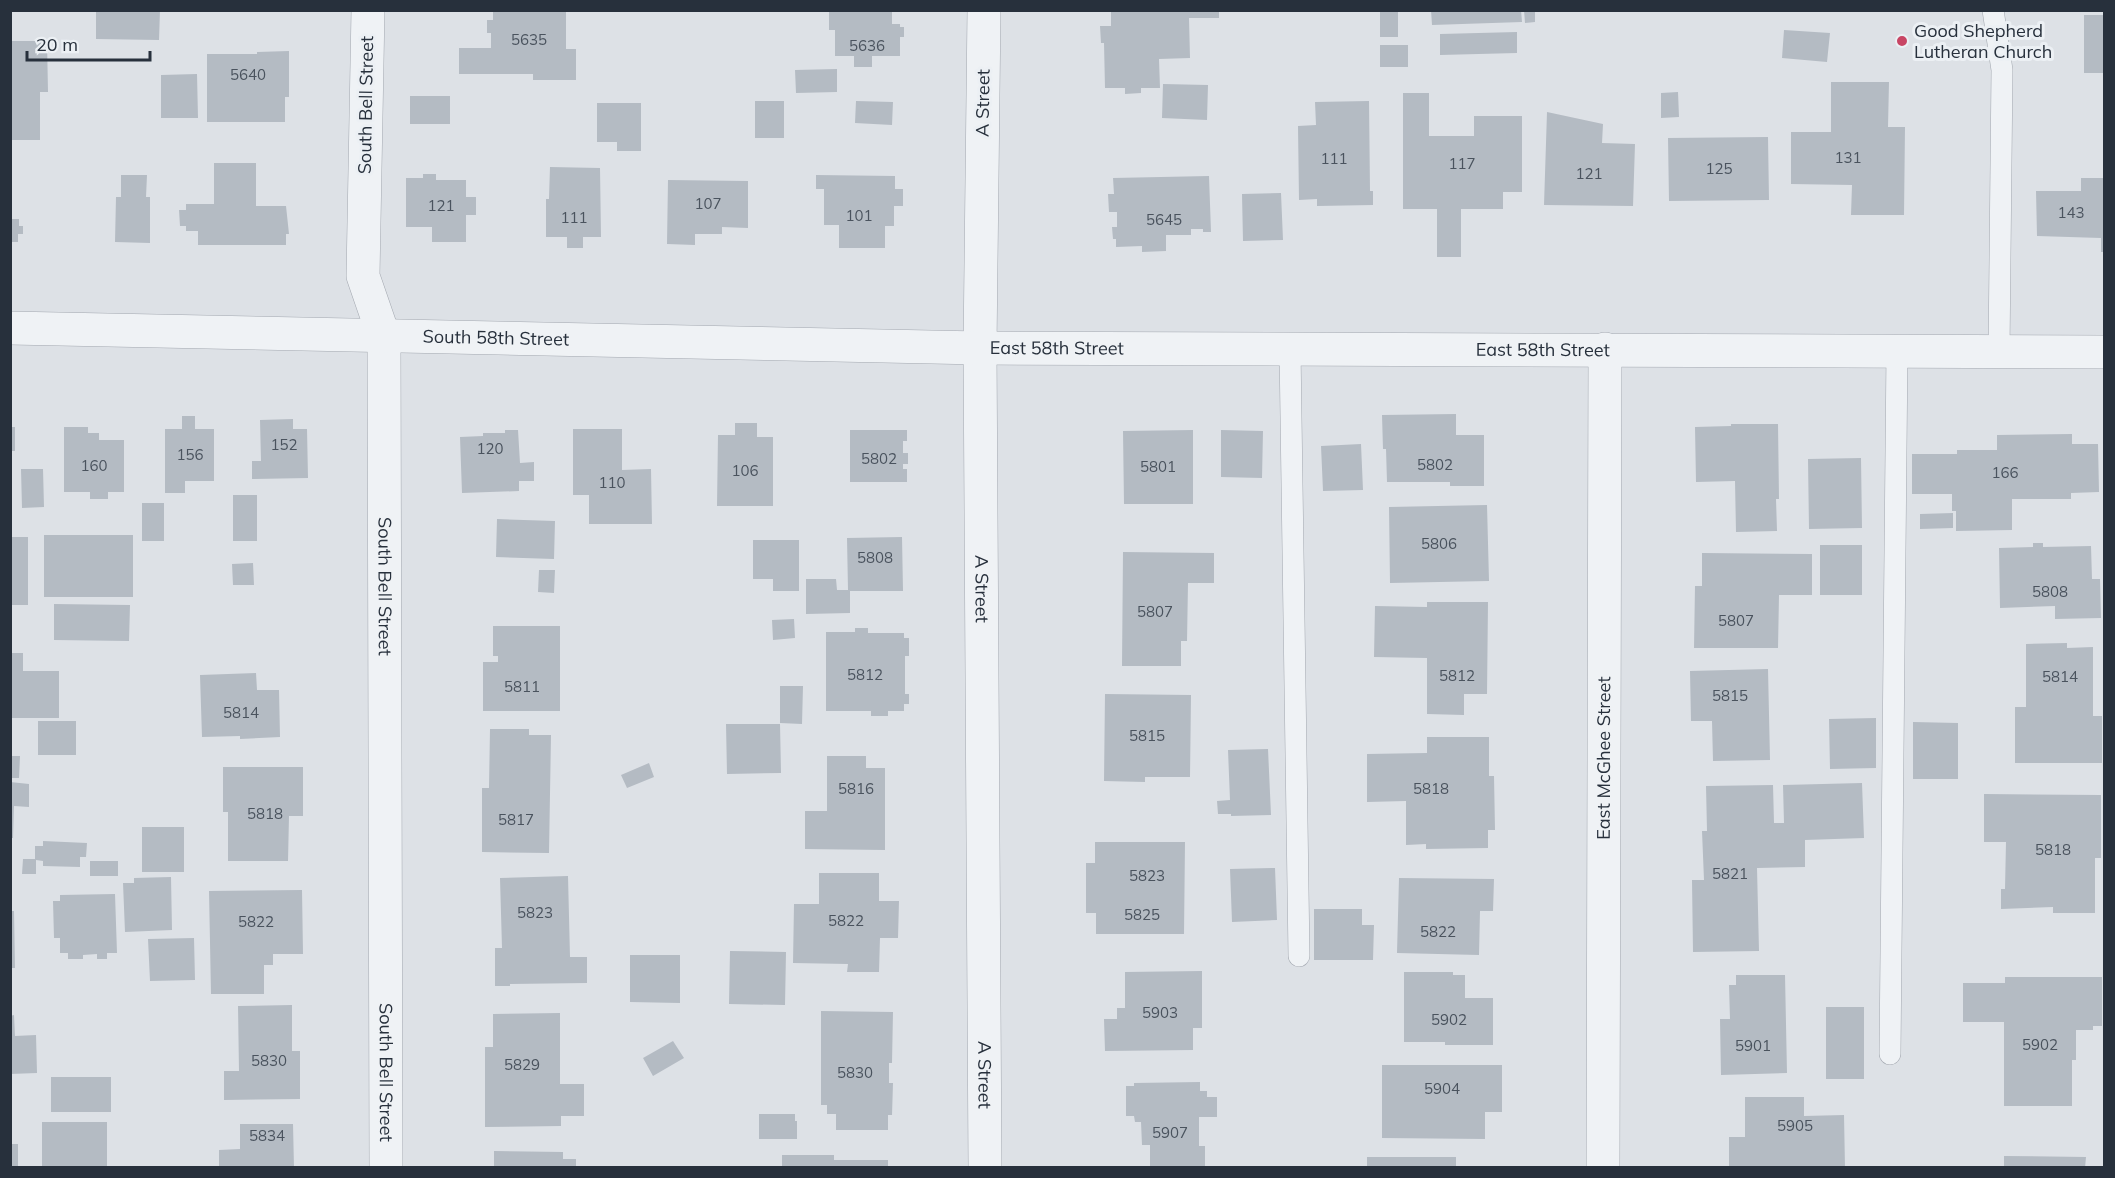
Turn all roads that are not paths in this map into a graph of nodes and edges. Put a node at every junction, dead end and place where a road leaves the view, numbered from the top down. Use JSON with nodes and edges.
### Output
{"nodes":[{"id":1,"x":368,"y":10,"type":"edge"},
{"id":2,"x":984,"y":10,"type":"edge"},
{"id":3,"x":1993,"y":10,"type":"edge"},
{"id":4,"x":10,"y":328,"type":"edge"},
{"id":5,"x":384,"y":336,"type":"junction"},
{"id":6,"x":980,"y":348,"type":"junction"},
{"id":7,"x":1290,"y":349,"type":"junction"},
{"id":8,"x":1605,"y":350,"type":"junction"},
{"id":9,"x":1896,"y":351,"type":"junction"},
{"id":10,"x":1999,"y":351,"type":"junction"},
{"id":11,"x":2104,"y":352,"type":"edge"},
{"id":12,"x":1299,"y":956,"type":"dead end"},
{"id":13,"x":1890,"y":1054,"type":"dead end"},
{"id":14,"x":386,"y":1167,"type":"edge"},
{"id":15,"x":984,"y":1167,"type":"edge"},
{"id":16,"x":1603,"y":1167,"type":"edge"}],
"edges":[{"from":1,"to":5,"type":"street","name":"South Bell Street"},
{"from":2,"to":6,"type":"street","name":"A Street"},
{"from":3,"to":10,"type":"lane"},
{"from":4,"to":5,"type":"street","name":"South 58th Street"},
{"from":5,"to":6,"type":"street","name":"South 58th Street"},
{"from":5,"to":14,"type":"street","name":"South Bell Street"},
{"from":6,"to":7,"type":"street","name":"East 58th Street"},
{"from":6,"to":15,"type":"street","name":"A Street"},
{"from":7,"to":8,"type":"street","name":"East 58th Street"},
{"from":7,"to":12,"type":"lane"},
{"from":8,"to":9,"type":"street","name":"East 58th Street"},
{"from":8,"to":16,"type":"street","name":"East McGhee Street"},
{"from":9,"to":10,"type":"street","name":"East 58th Street"},
{"from":9,"to":13,"type":"lane"},
{"from":10,"to":11,"type":"street","name":"East 58th Street"}]}
